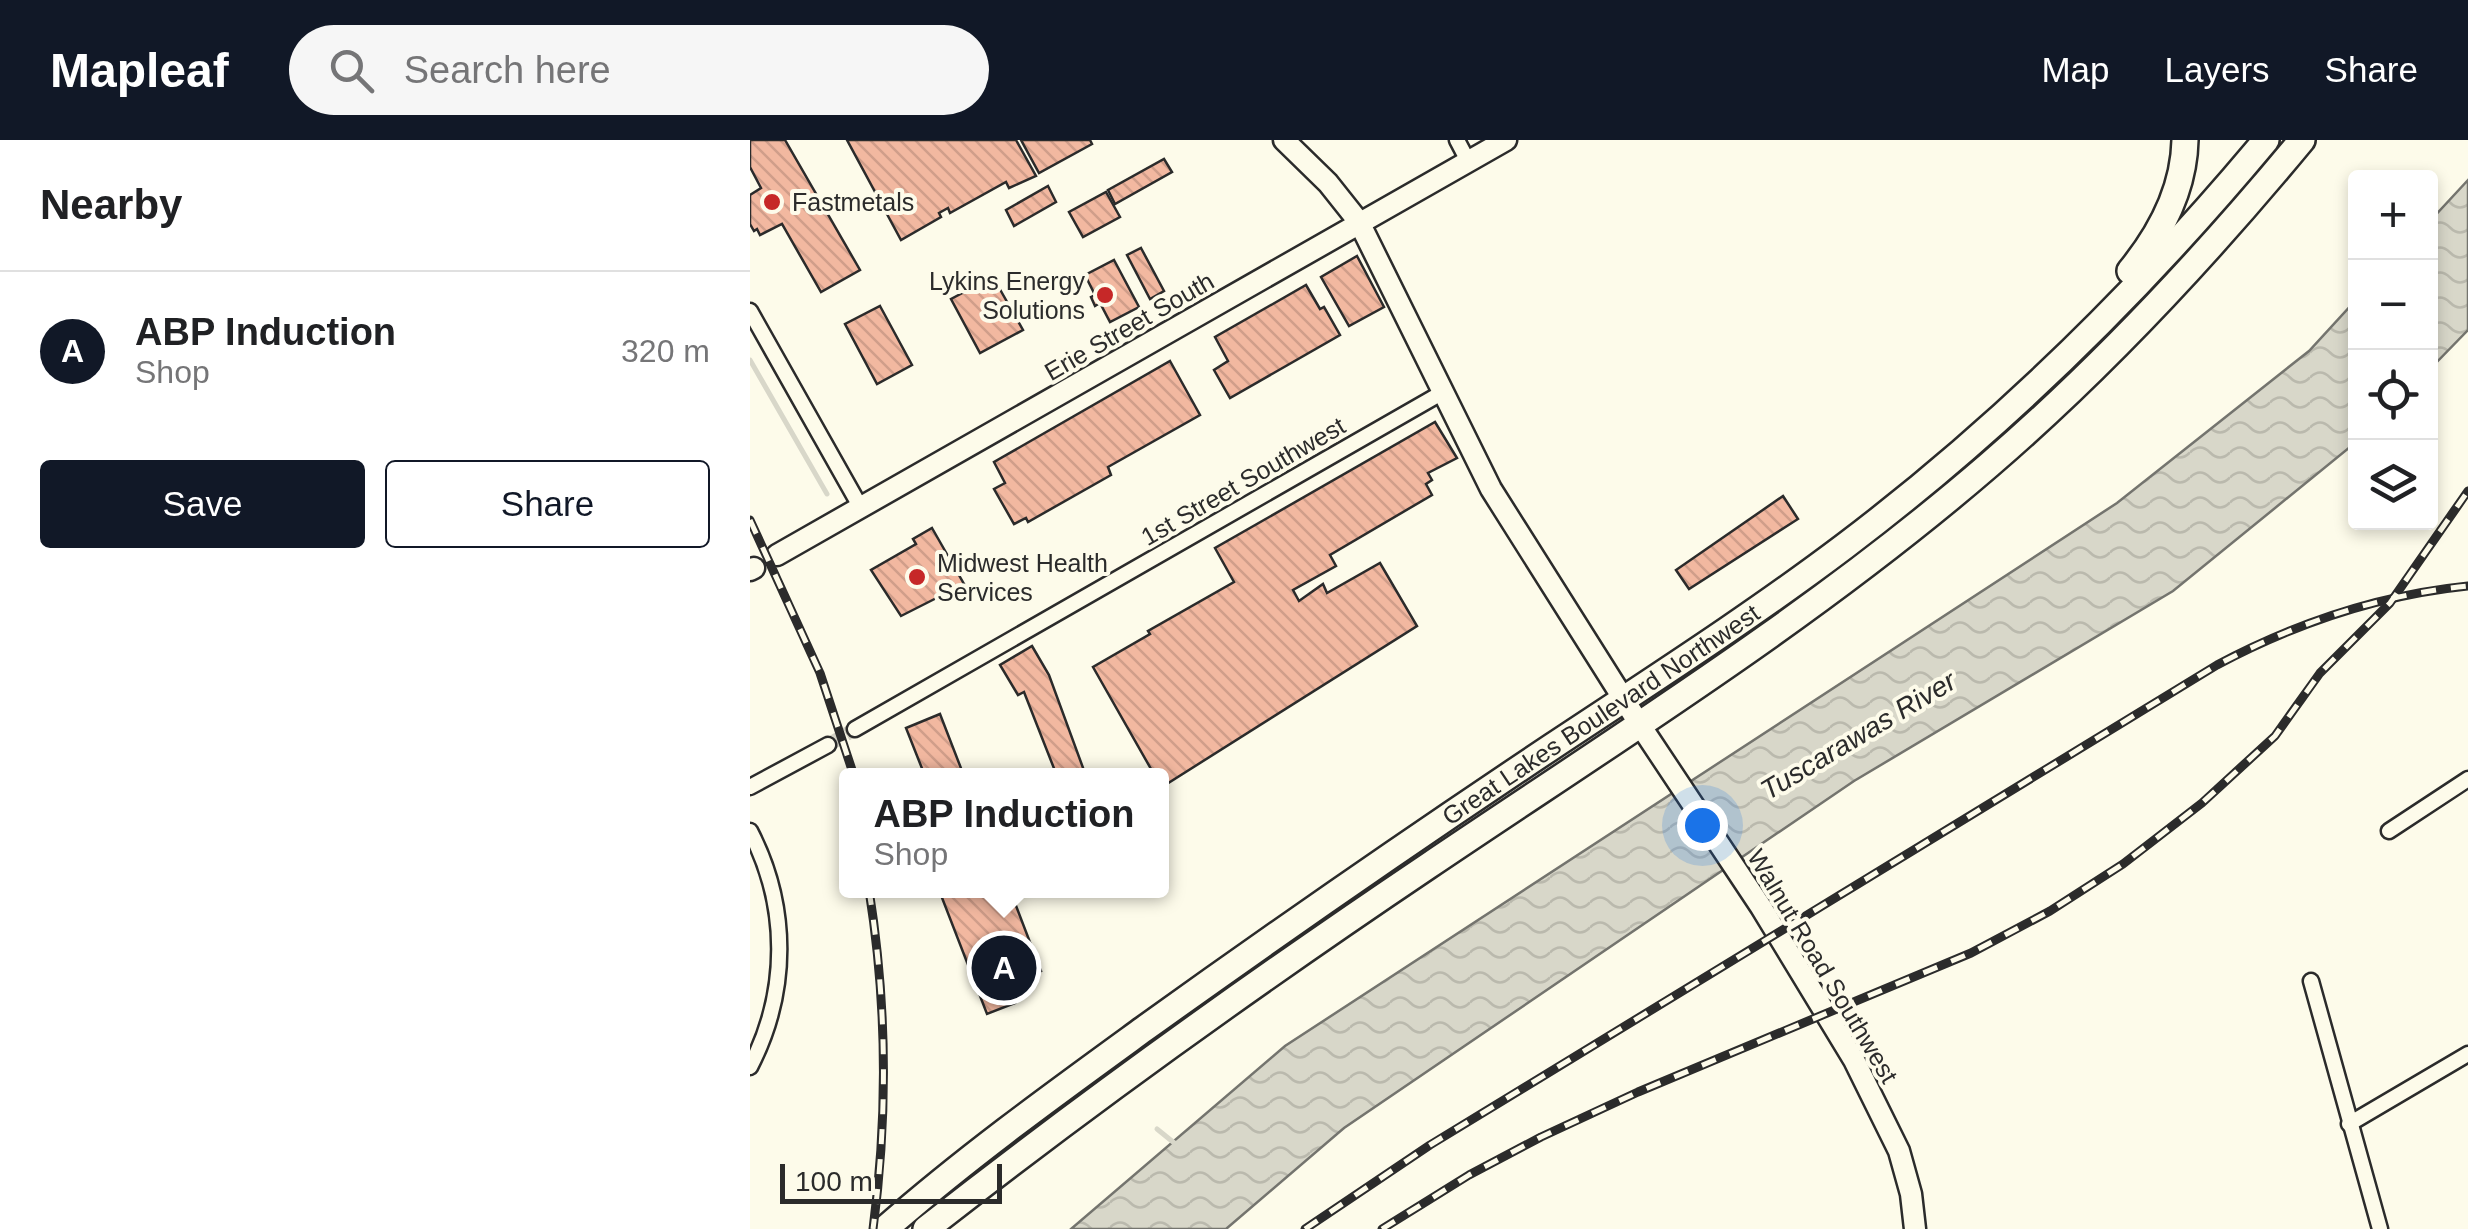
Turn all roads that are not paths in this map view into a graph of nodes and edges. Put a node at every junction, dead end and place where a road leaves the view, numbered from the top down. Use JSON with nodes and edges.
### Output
{"nodes":[{"id":1,"x":1284,"y":140,"type":"edge"},
{"id":2,"x":1457,"y":140,"type":"edge"},
{"id":3,"x":1506,"y":140,"type":"edge"},
{"id":4,"x":2185,"y":140,"type":"edge"},
{"id":5,"x":2266,"y":140,"type":"edge"},
{"id":6,"x":2302,"y":140,"type":"edge"},
{"id":7,"x":1468,"y":161,"type":"junction"},
{"id":8,"x":1360,"y":222,"type":"junction"},
{"id":9,"x":750,"y":311,"type":"edge"},
{"id":10,"x":2041,"y":380,"type":"junction"},
{"id":11,"x":1445,"y":391,"type":"junction"},
{"id":12,"x":860,"y":508,"type":"junction"},
{"id":13,"x":777,"y":555,"type":"dead end"},
{"id":14,"x":1624,"y":699,"type":"junction"},
{"id":15,"x":1640,"y":725,"type":"junction"},
{"id":16,"x":854,"y":729,"type":"tunnel mouth"},
{"id":17,"x":828,"y":744,"type":"tunnel mouth"},
{"id":18,"x":2468,"y":779,"type":"edge"},
{"id":19,"x":750,"y":787,"type":"edge"},
{"id":20,"x":2389,"y":830,"type":"dead end"},
{"id":21,"x":750,"y":831,"type":"edge"},
{"id":22,"x":2311,"y":982,"type":"dead end"},
{"id":23,"x":2468,"y":1054,"type":"edge"},
{"id":24,"x":750,"y":1067,"type":"edge"},
{"id":25,"x":2350,"y":1124,"type":"junction"},
{"id":26,"x":885,"y":1229,"type":"edge"},
{"id":27,"x":926,"y":1229,"type":"edge"},
{"id":28,"x":1915,"y":1229,"type":"edge"},
{"id":29,"x":2380,"y":1229,"type":"edge"}],
"edges":[{"from":1,"to":8,"type":"main road","name":"Walnut Road Southwest"},
{"from":2,"to":7,"type":"street"},
{"from":3,"to":7,"type":"main road","name":"Erie Street South"},
{"from":4,"to":10,"type":"highway"},
{"from":5,"to":10,"type":"highway","name":"Great Lakes Boulevard Northwest"},
{"from":6,"to":15,"type":"highway","name":"Great Lakes Boulevard Northwest"},
{"from":7,"to":8,"type":"main road","name":"Erie Street South"},
{"from":8,"to":11,"type":"main road","name":"Walnut Road Southwest"},
{"from":8,"to":12,"type":"main road","name":"Erie Street South"},
{"from":9,"to":12,"type":"street"},
{"from":10,"to":14,"type":"highway","name":"Great Lakes Boulevard Northwest"},
{"from":11,"to":14,"type":"main road","name":"Walnut Road Southwest"},
{"from":11,"to":16,"type":"street","name":"1st Street Southwest"},
{"from":12,"to":13,"type":"main road","name":"Erie Street South"},
{"from":14,"to":15,"type":"main road","name":"Walnut Road Southwest"},
{"from":14,"to":26,"type":"highway","name":"Great Lakes Boulevard Northwest"},
{"from":15,"to":27,"type":"highway","name":"Great Lakes Boulevard Northwest"},
{"from":15,"to":28,"type":"main road","name":"Walnut Road Southwest"},
{"from":17,"to":19,"type":"street"},
{"from":18,"to":20,"type":"street"},
{"from":21,"to":24,"type":"street"},
{"from":22,"to":25,"type":"street"},
{"from":23,"to":25,"type":"street"},
{"from":25,"to":29,"type":"street"}]}
